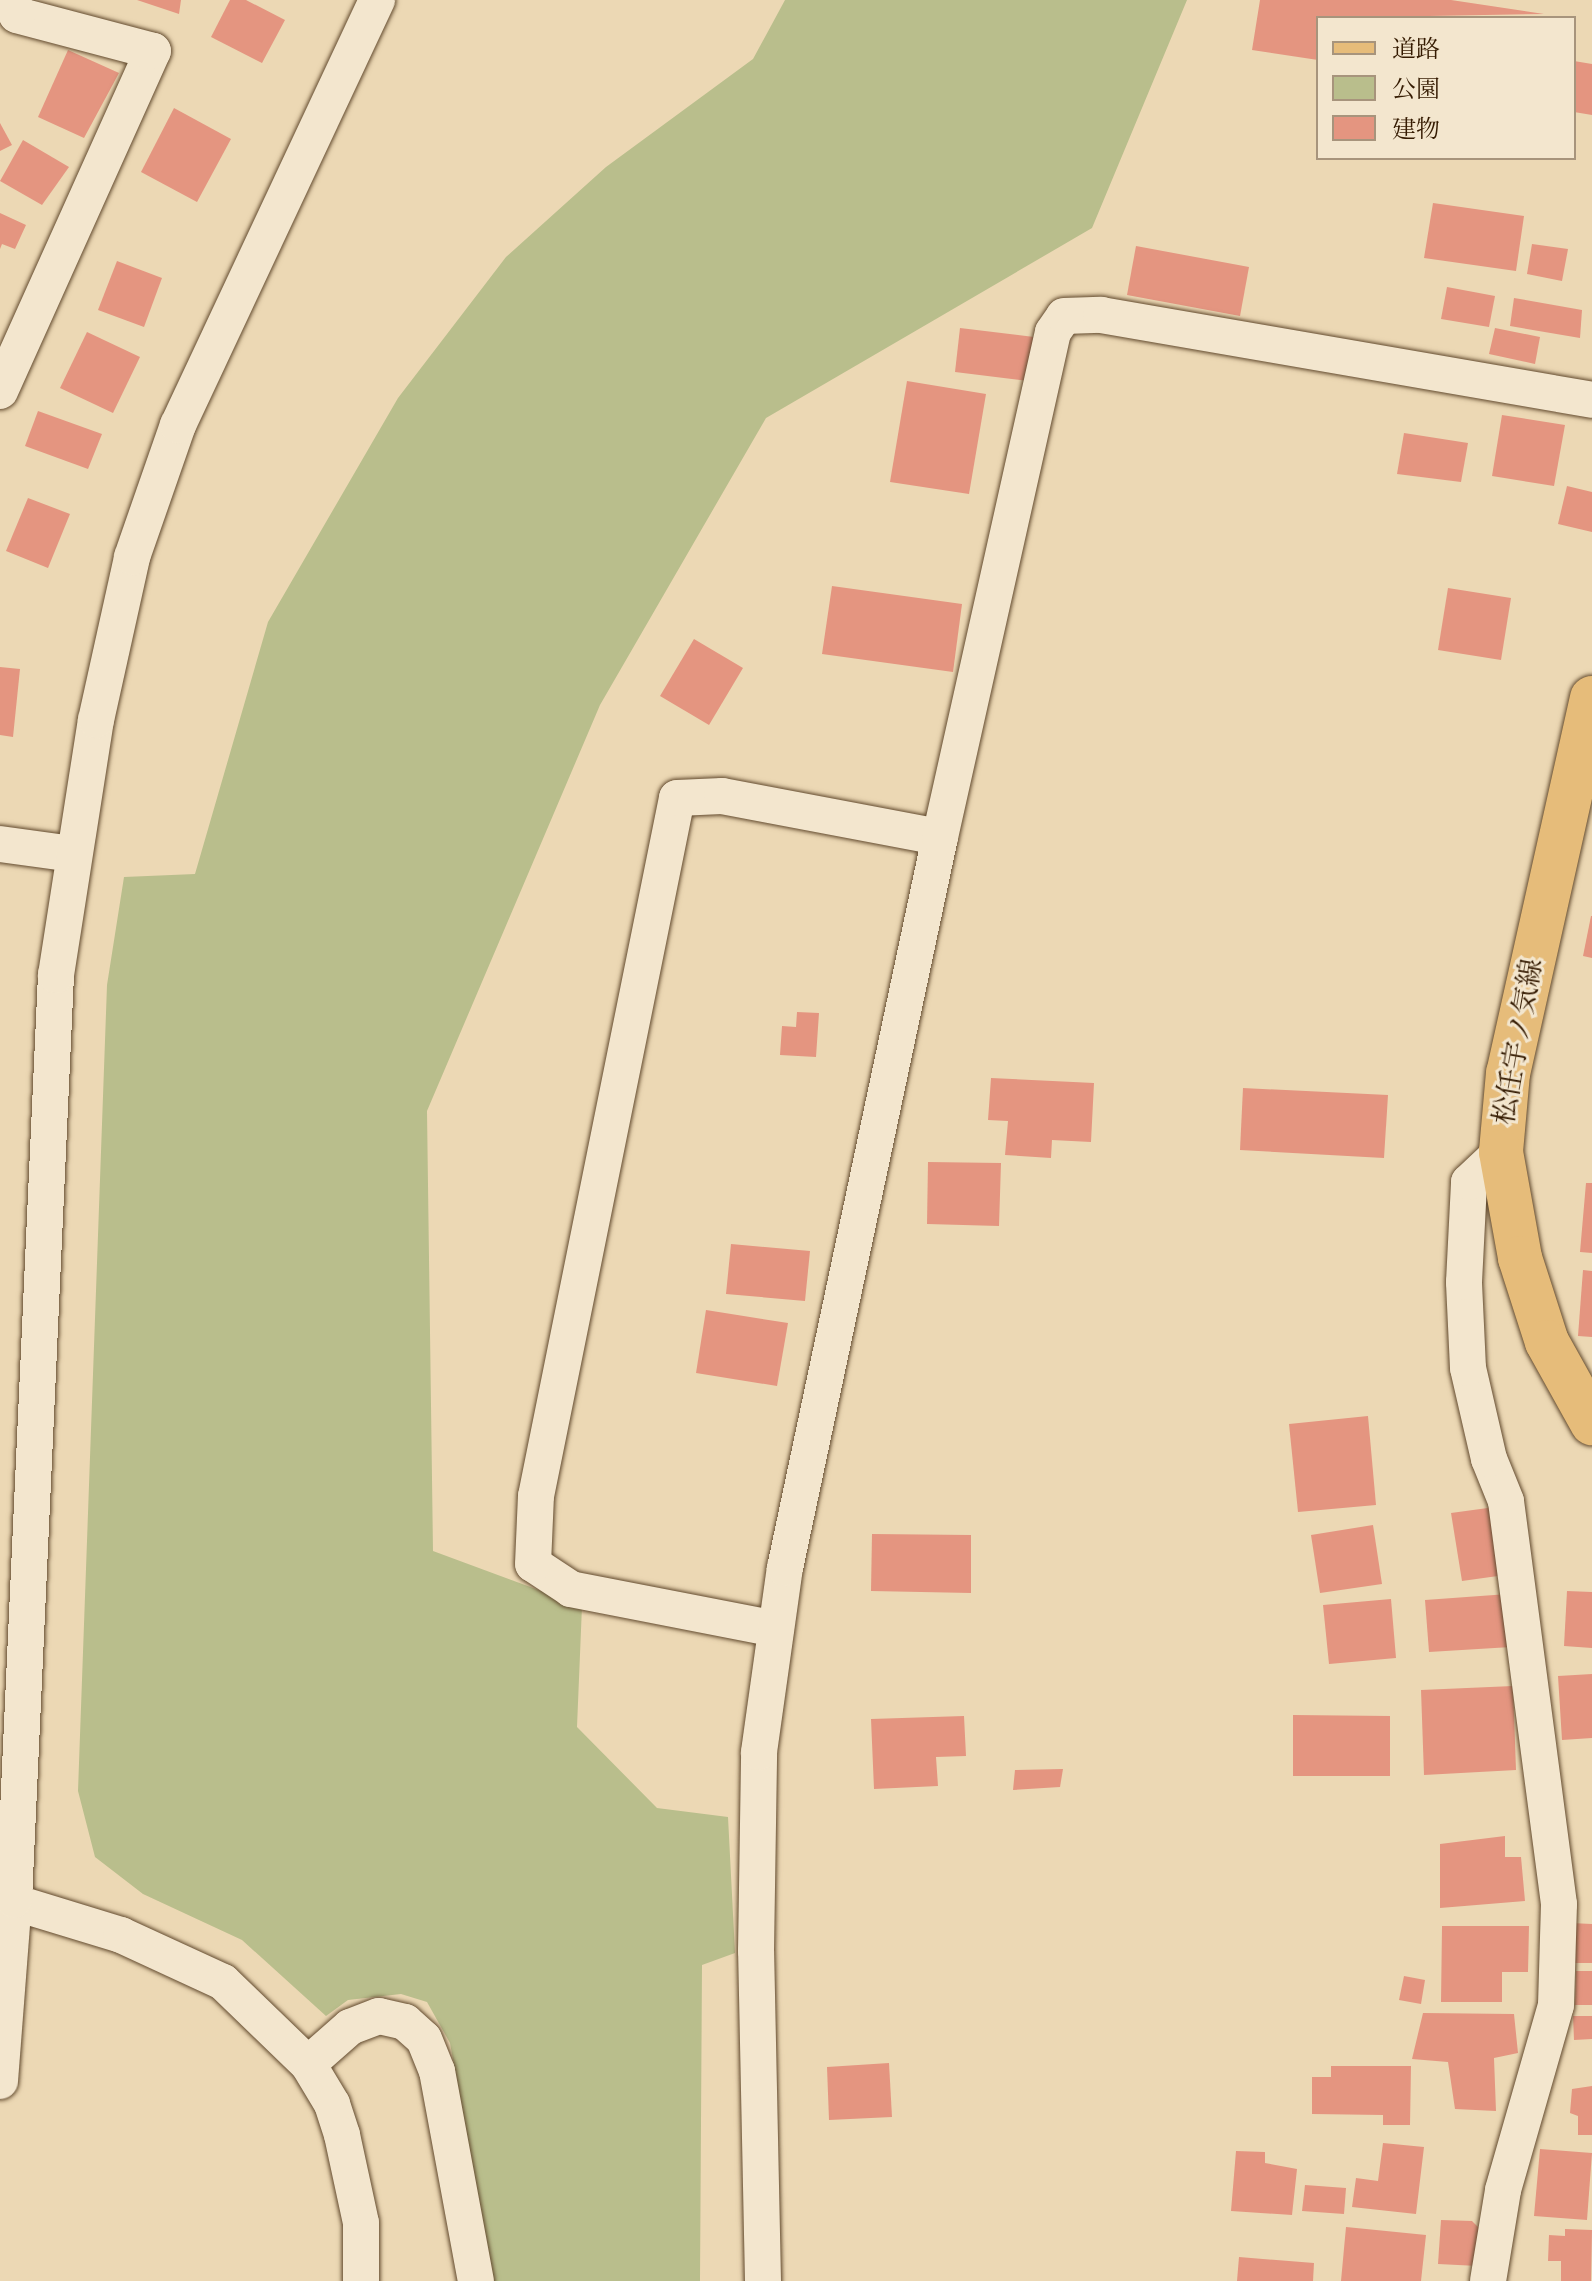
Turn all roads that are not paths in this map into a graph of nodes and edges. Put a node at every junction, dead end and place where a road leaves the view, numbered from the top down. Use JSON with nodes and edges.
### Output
{"nodes":[{"id":1,"x":377,"y":0,"type":"edge"},
{"id":2,"x":10,"y":16,"type":"edge"},
{"id":3,"x":0,"y":391,"type":"edge"},
{"id":4,"x":1592,"y":400,"type":"edge"},
{"id":5,"x":1592,"y":698,"type":"edge"},
{"id":6,"x":940,"y":837,"type":"junction"},
{"id":7,"x":0,"y":844,"type":"edge"},
{"id":8,"x":73,"y":854,"type":"junction"},
{"id":9,"x":1501,"y":1152,"type":"junction"},
{"id":10,"x":1592,"y":1423,"type":"edge"},
{"id":11,"x":776,"y":1629,"type":"junction"},
{"id":12,"x":7,"y":1899,"type":"edge"},
{"id":13,"x":308,"y":2064,"type":"junction"},
{"id":14,"x":0,"y":2081,"type":"edge"},
{"id":15,"x":361,"y":2281,"type":"edge"},
{"id":16,"x":476,"y":2281,"type":"edge"},
{"id":17,"x":763,"y":2281,"type":"edge"},
{"id":18,"x":1488,"y":2281,"type":"edge"}],
"edges":[{"from":1,"to":8,"type":"street"},
{"from":2,"to":3,"type":"street"},
{"from":4,"to":6,"type":"street"},
{"from":5,"to":9,"type":"main road","name":"松任宇ノ気線"},
{"from":6,"to":11,"type":"street"},
{"from":6,"to":11,"type":"street"},
{"from":7,"to":8,"type":"street"},
{"from":8,"to":12,"type":"street"},
{"from":9,"to":10,"type":"main road","name":"松任宇ノ気線"},
{"from":9,"to":18,"type":"street"},
{"from":11,"to":17,"type":"street"},
{"from":12,"to":13,"type":"street"},
{"from":12,"to":14,"type":"street"},
{"from":13,"to":15,"type":"street"},
{"from":13,"to":16,"type":"street"}]}
